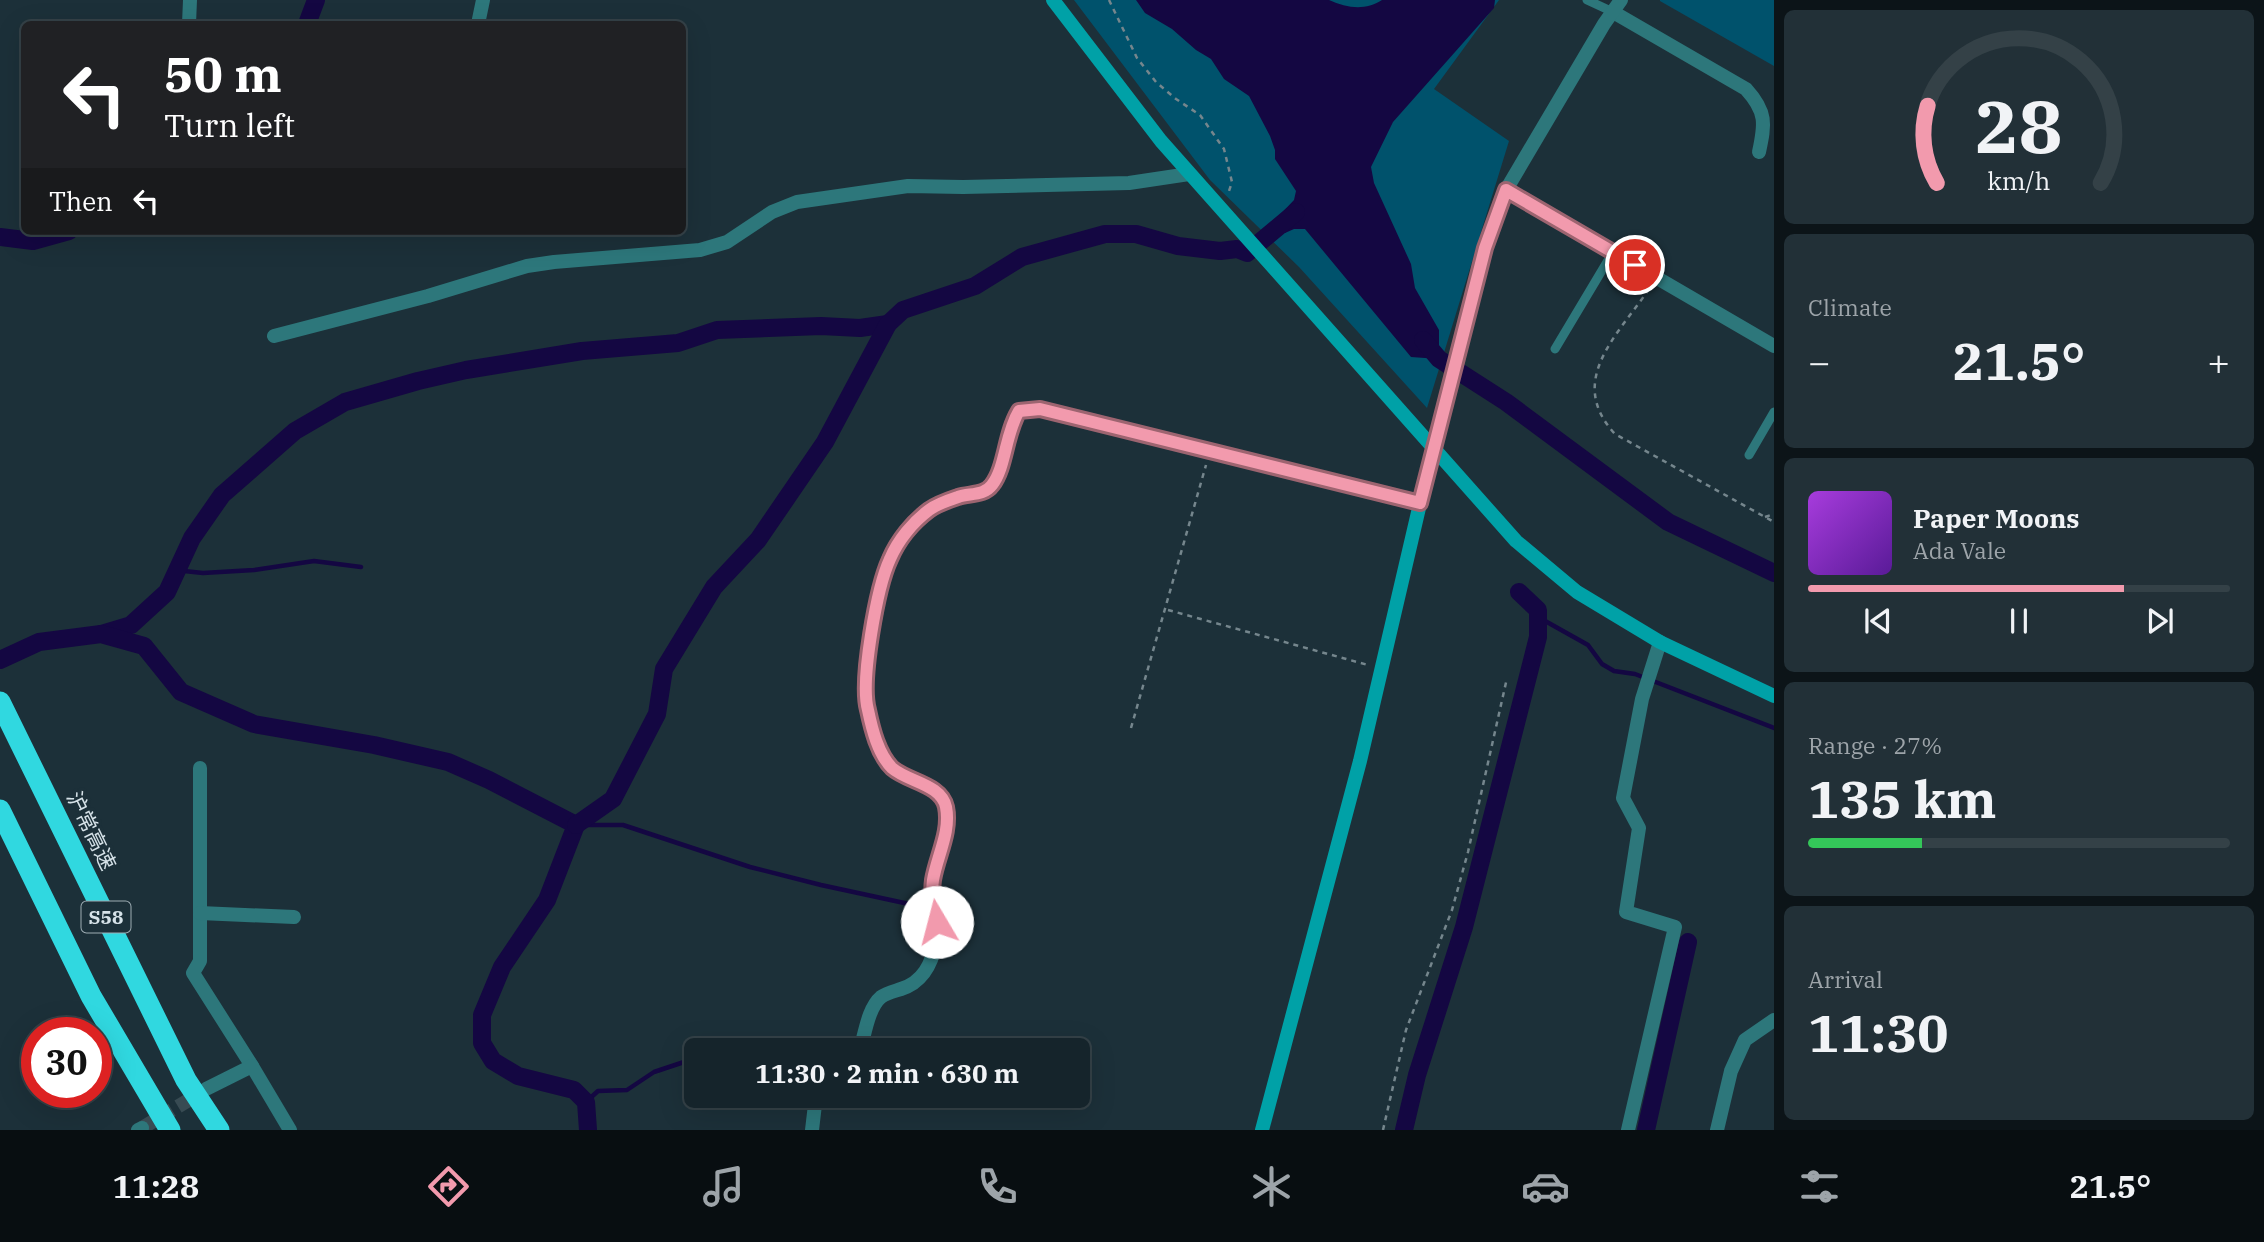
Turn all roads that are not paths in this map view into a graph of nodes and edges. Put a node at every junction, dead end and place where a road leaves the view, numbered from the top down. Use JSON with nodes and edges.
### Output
{"nodes":[{"id":1,"x":190,"y":0,"type":"edge"},
{"id":2,"x":483,"y":0,"type":"edge"},
{"id":3,"x":1053,"y":0,"type":"edge"},
{"id":4,"x":1587,"y":0,"type":"edge"},
{"id":5,"x":1617,"y":6,"type":"edge"},
{"id":6,"x":189,"y":21,"type":"edge"},
{"id":7,"x":479,"y":21,"type":"edge"},
{"id":8,"x":1759,"y":152,"type":"dead end"},
{"id":9,"x":1189,"y":174,"type":"junction"},
{"id":10,"x":1506,"y":190,"type":"junction"},
{"id":11,"x":1613,"y":252,"type":"junction"},
{"id":12,"x":274,"y":336,"type":"dead end"},
{"id":13,"x":1774,"y":346,"type":"edge"},
{"id":14,"x":1555,"y":349,"type":"dead end"},
{"id":15,"x":1774,"y":412,"type":"edge"},
{"id":16,"x":1433,"y":448,"type":"junction"},
{"id":17,"x":1749,"y":455,"type":"dead end"},
{"id":18,"x":1420,"y":503,"type":"junction"},
{"id":19,"x":1660,"y":642,"type":"junction"},
{"id":20,"x":1774,"y":696,"type":"edge"},
{"id":21,"x":0,"y":702,"type":"edge"},
{"id":22,"x":200,"y":768,"type":"dead end"},
{"id":23,"x":0,"y":810,"type":"edge"},
{"id":24,"x":200,"y":913,"type":"junction"},
{"id":25,"x":294,"y":918,"type":"dead end"},
{"id":26,"x":1774,"y":1020,"type":"edge"},
{"id":27,"x":864,"y":1038,"type":"edge"},
{"id":28,"x":252,"y":1066,"type":"junction"},
{"id":29,"x":206,"y":1089,"type":"tunnel mouth"},
{"id":30,"x":815,"y":1108,"type":"edge"},
{"id":31,"x":170,"y":1130,"type":"edge"},
{"id":32,"x":219,"y":1130,"type":"edge"},
{"id":33,"x":290,"y":1130,"type":"edge"},
{"id":34,"x":812,"y":1130,"type":"edge"},
{"id":35,"x":1262,"y":1130,"type":"edge"},
{"id":36,"x":1628,"y":1130,"type":"edge"},
{"id":37,"x":1717,"y":1130,"type":"edge"}],
"edges":[{"from":1,"to":6,"type":"street"},
{"from":2,"to":7,"type":"street"},
{"from":3,"to":9,"type":"main road"},
{"from":4,"to":5,"type":"lane"},
{"from":5,"to":8,"type":"street"},
{"from":5,"to":10,"type":"street"},
{"from":9,"to":12,"type":"street"},
{"from":9,"to":16,"type":"main road"},
{"from":10,"to":11,"type":"street"},
{"from":10,"to":16,"type":"street"},
{"from":11,"to":13,"type":"street"},
{"from":11,"to":14,"type":"lane"},
{"from":15,"to":17,"type":"lane"},
{"from":16,"to":18,"type":"main road"},
{"from":16,"to":19,"type":"main road"},
{"from":18,"to":27,"type":"street"},
{"from":18,"to":35,"type":"main road"},
{"from":19,"to":20,"type":"main road"},
{"from":19,"to":36,"type":"street"},
{"from":21,"to":32,"type":"highway","name":"沪常高速","number":"S58"},
{"from":22,"to":24,"type":"street"},
{"from":23,"to":31,"type":"highway","number":"S58"},
{"from":24,"to":25,"type":"street"},
{"from":24,"to":28,"type":"street"},
{"from":26,"to":37,"type":"street"},
{"from":28,"to":29,"type":"street"},
{"from":28,"to":33,"type":"street"},
{"from":30,"to":34,"type":"street"}]}
